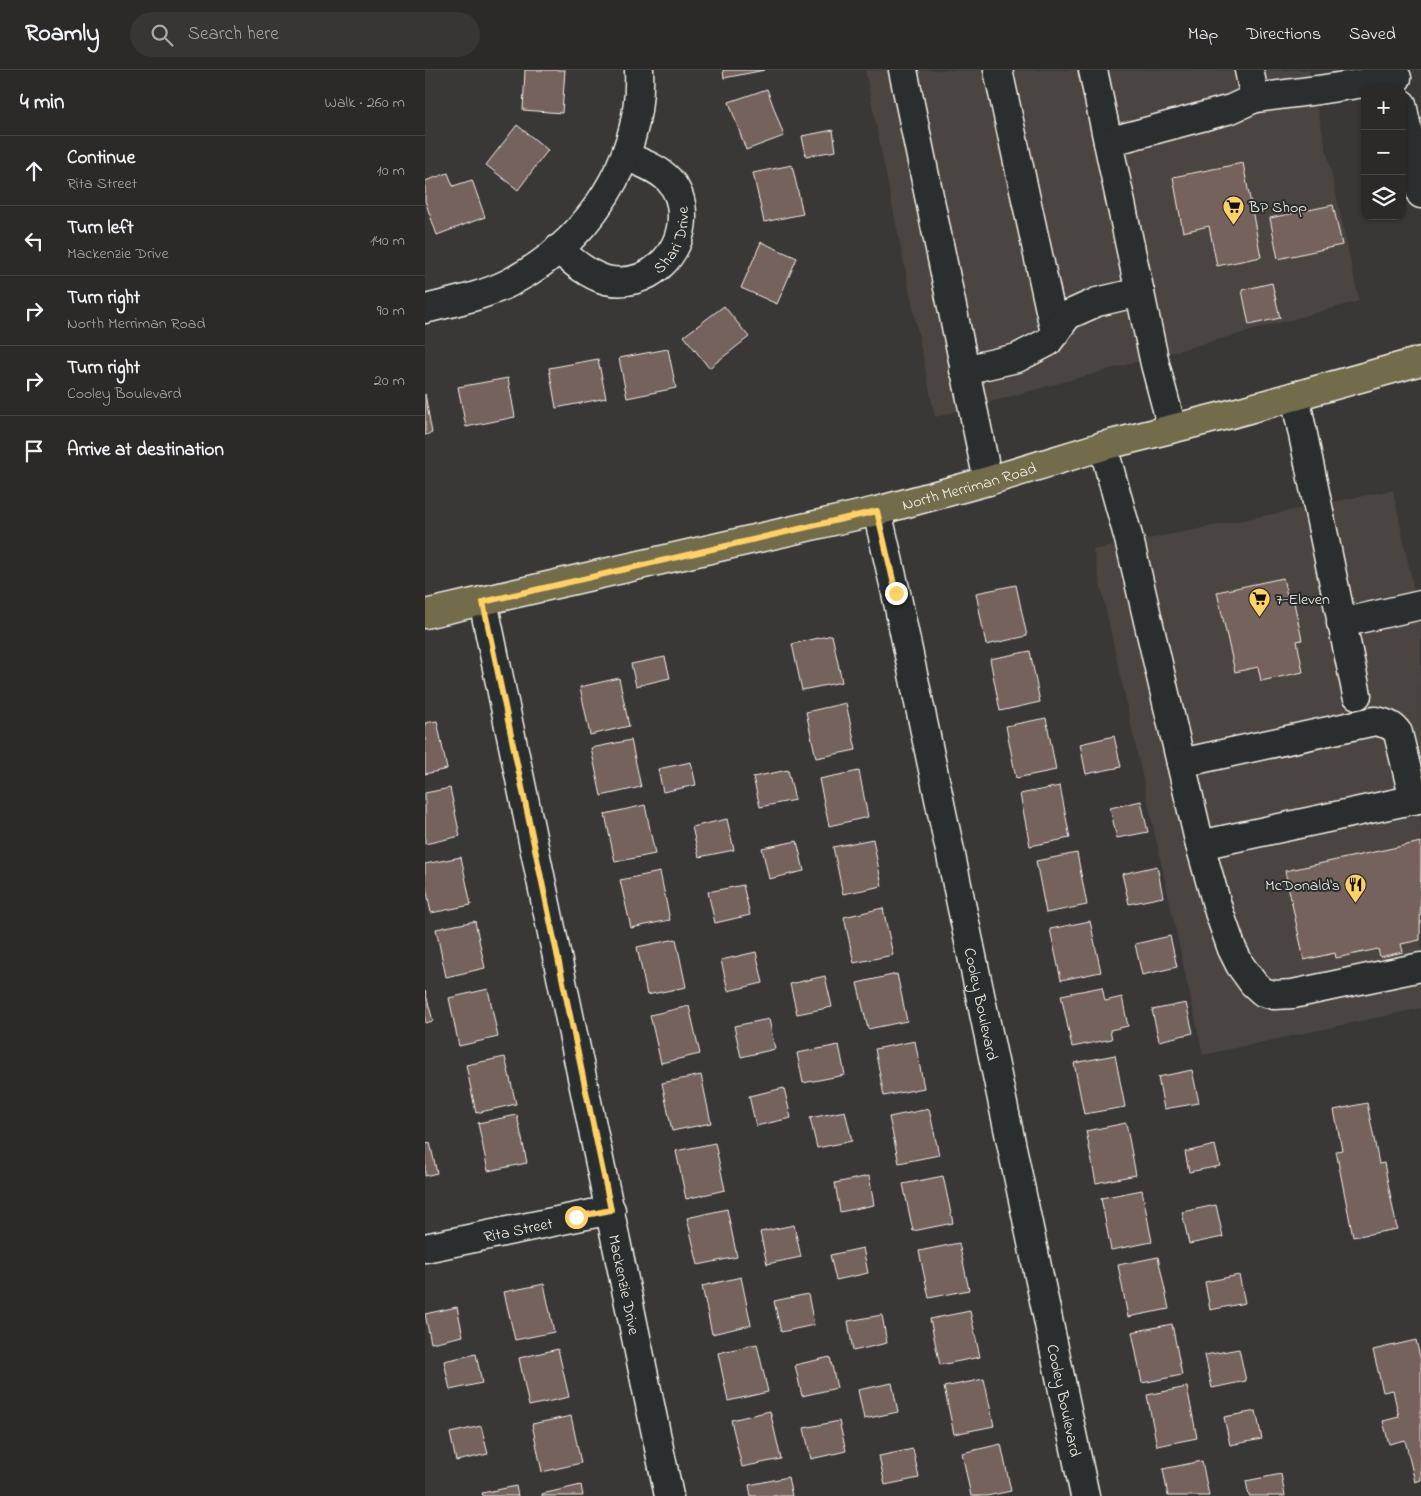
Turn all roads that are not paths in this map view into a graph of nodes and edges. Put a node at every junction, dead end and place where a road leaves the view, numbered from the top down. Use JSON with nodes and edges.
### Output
{"nodes":[{"id":1,"x":639,"y":70,"type":"edge"},
{"id":2,"x":903,"y":70,"type":"edge"},
{"id":3,"x":998,"y":70,"type":"edge"},
{"id":4,"x":1093,"y":70,"type":"edge"},
{"id":5,"x":1249,"y":70,"type":"edge"},
{"id":6,"x":1397,"y":79,"type":"edge"},
{"id":7,"x":1255,"y":98,"type":"junction"},
{"id":8,"x":1406,"y":123,"type":"edge"},
{"id":9,"x":1108,"y":142,"type":"junction"},
{"id":10,"x":626,"y":156,"type":"junction"},
{"id":11,"x":1421,"y":194,"type":"edge"},
{"id":12,"x":558,"y":249,"type":"junction"},
{"id":13,"x":1140,"y":292,"type":"junction"},
{"id":14,"x":425,"y":309,"type":"edge"},
{"id":15,"x":1055,"y":333,"type":"junction"},
{"id":16,"x":1421,"y":361,"type":"edge"},
{"id":17,"x":964,"y":370,"type":"junction"},
{"id":18,"x":1295,"y":396,"type":"junction"},
{"id":19,"x":1172,"y":428,"type":"junction"},
{"id":20,"x":1103,"y":446,"type":"junction"},
{"id":21,"x":988,"y":481,"type":"junction"},
{"id":22,"x":877,"y":511,"type":"junction"},
{"id":23,"x":483,"y":602,"type":"junction"},
{"id":24,"x":1421,"y":605,"type":"edge"},
{"id":25,"x":425,"y":614,"type":"edge"},
{"id":26,"x":1341,"y":623,"type":"junction"},
{"id":27,"x":1357,"y":695,"type":"dead end"},
{"id":28,"x":1181,"y":763,"type":"junction"},
{"id":29,"x":1417,"y":799,"type":"edge"},
{"id":30,"x":1200,"y":845,"type":"junction"},
{"id":31,"x":1421,"y":967,"type":"edge"},
{"id":32,"x":611,"y":1210,"type":"junction"},
{"id":33,"x":425,"y":1248,"type":"edge"},
{"id":34,"x":669,"y":1496,"type":"edge"},
{"id":35,"x":1085,"y":1496,"type":"edge"}],
"edges":[{"from":1,"to":10,"type":"street"},
{"from":2,"to":17,"type":"street"},
{"from":3,"to":15,"type":"street"},
{"from":4,"to":9,"type":"street"},
{"from":5,"to":7,"type":"street"},
{"from":6,"to":7,"type":"street"},
{"from":7,"to":9,"type":"street"},
{"from":8,"to":11,"type":"street"},
{"from":9,"to":13,"type":"street"},
{"from":10,"to":12,"type":"street"},
{"from":10,"to":12,"type":"street","name":"Shari Drive"},
{"from":12,"to":14,"type":"street"},
{"from":13,"to":15,"type":"street"},
{"from":13,"to":19,"type":"street"},
{"from":15,"to":17,"type":"street"},
{"from":16,"to":18,"type":"main road","name":"North Merriman Road"},
{"from":17,"to":21,"type":"street"},
{"from":18,"to":19,"type":"main road","name":"North Merriman Road"},
{"from":18,"to":26,"type":"street"},
{"from":19,"to":20,"type":"main road","name":"North Merriman Road"},
{"from":20,"to":21,"type":"main road","name":"North Merriman Road"},
{"from":20,"to":28,"type":"street"},
{"from":21,"to":22,"type":"main road","name":"North Merriman Road"},
{"from":22,"to":23,"type":"main road","name":"North Merriman Road"},
{"from":22,"to":35,"type":"street","name":"Cooley Boulevard"},
{"from":23,"to":25,"type":"main road","name":"North Merriman Road"},
{"from":23,"to":32,"type":"street","name":"Mackenzie Drive"},
{"from":24,"to":26,"type":"street"},
{"from":26,"to":27,"type":"street"},
{"from":28,"to":29,"type":"street"},
{"from":28,"to":30,"type":"street"},
{"from":29,"to":30,"type":"street"},
{"from":30,"to":31,"type":"street"},
{"from":32,"to":33,"type":"street","name":"Rita Street"},
{"from":32,"to":34,"type":"street","name":"Mackenzie Drive"}]}
